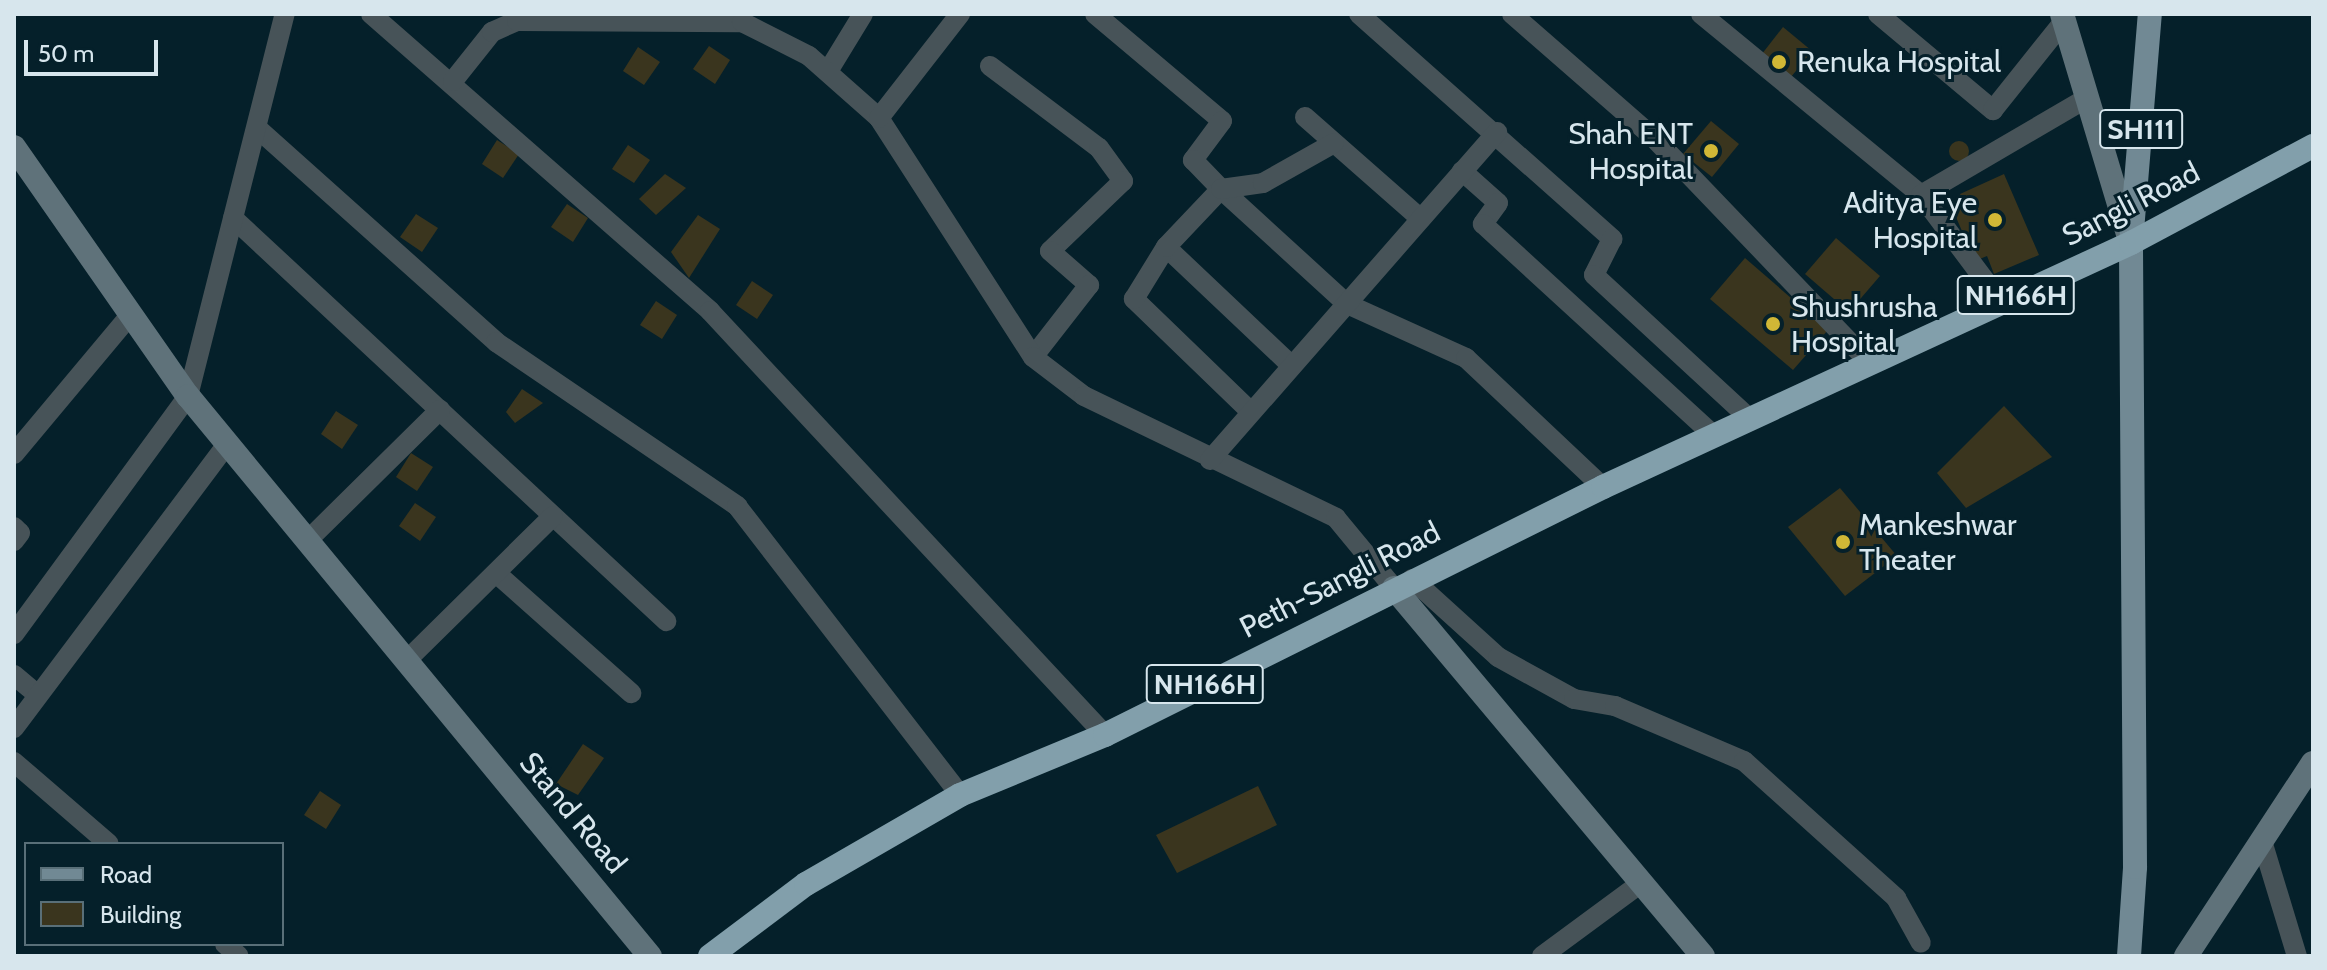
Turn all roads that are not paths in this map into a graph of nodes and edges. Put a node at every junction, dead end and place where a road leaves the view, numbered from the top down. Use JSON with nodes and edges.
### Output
{"nodes":[{"id":1,"x":285,"y":14,"type":"edge"},
{"id":2,"x":371,"y":14,"type":"edge"},
{"id":3,"x":863,"y":14,"type":"edge"},
{"id":4,"x":960,"y":14,"type":"edge"},
{"id":5,"x":1095,"y":14,"type":"edge"},
{"id":6,"x":1359,"y":14,"type":"edge"},
{"id":7,"x":1512,"y":14,"type":"edge"},
{"id":8,"x":1701,"y":14,"type":"edge"},
{"id":9,"x":1878,"y":14,"type":"edge"},
{"id":10,"x":2150,"y":14,"type":"edge"},
{"id":11,"x":515,"y":18,"type":"edge"},
{"id":12,"x":744,"y":18,"type":"edge"},
{"id":13,"x":2063,"y":18,"type":"edge"},
{"id":14,"x":990,"y":66,"type":"dead end"},
{"id":15,"x":830,"y":68,"type":"junction"},
{"id":16,"x":453,"y":81,"type":"junction"},
{"id":17,"x":2087,"y":98,"type":"junction"},
{"id":18,"x":1305,"y":117,"type":"dead end"},
{"id":19,"x":879,"y":118,"type":"junction"},
{"id":20,"x":257,"y":128,"type":"junction"},
{"id":21,"x":1497,"y":132,"type":"junction"},
{"id":22,"x":1334,"y":143,"type":"junction"},
{"id":23,"x":2313,"y":146,"type":"edge"},
{"id":24,"x":14,"y":147,"type":"edge"},
{"id":25,"x":1462,"y":171,"type":"junction"},
{"id":26,"x":1221,"y":189,"type":"junction"},
{"id":27,"x":1921,"y":195,"type":"junction"},
{"id":28,"x":233,"y":218,"type":"junction"},
{"id":29,"x":1421,"y":219,"type":"junction"},
{"id":30,"x":2131,"y":243,"type":"junction"},
{"id":31,"x":1166,"y":247,"type":"junction"},
{"id":32,"x":2001,"y":302,"type":"junction"},
{"id":33,"x":1347,"y":304,"type":"junction"},
{"id":34,"x":131,"y":314,"type":"junction"},
{"id":35,"x":1033,"y":357,"type":"junction"},
{"id":36,"x":1870,"y":363,"type":"junction"},
{"id":37,"x":1292,"y":366,"type":"junction"},
{"id":38,"x":188,"y":396,"type":"junction"},
{"id":39,"x":440,"y":410,"type":"junction"},
{"id":40,"x":1251,"y":412,"type":"junction"},
{"id":41,"x":1750,"y":419,"type":"junction"},
{"id":42,"x":1714,"y":436,"type":"junction"},
{"id":43,"x":227,"y":444,"type":"junction"},
{"id":44,"x":14,"y":454,"type":"edge"},
{"id":45,"x":1210,"y":460,"type":"junction"},
{"id":46,"x":1603,"y":487,"type":"junction"},
{"id":47,"x":553,"y":516,"type":"junction"},
{"id":48,"x":14,"y":527,"type":"edge"},
{"id":49,"x":14,"y":541,"type":"edge"},
{"id":50,"x":307,"y":541,"type":"junction"},
{"id":51,"x":496,"y":573,"type":"junction"},
{"id":52,"x":1403,"y":583,"type":"junction"},
{"id":53,"x":666,"y":621,"type":"dead end"},
{"id":54,"x":14,"y":634,"type":"edge"},
{"id":55,"x":406,"y":661,"type":"junction"},
{"id":56,"x":14,"y":675,"type":"edge"},
{"id":57,"x":631,"y":693,"type":"dead end"},
{"id":58,"x":38,"y":695,"type":"junction"},
{"id":59,"x":14,"y":728,"type":"edge"},
{"id":60,"x":1105,"y":735,"type":"junction"},
{"id":61,"x":14,"y":762,"type":"edge"},
{"id":62,"x":2313,"y":763,"type":"edge"},
{"id":63,"x":960,"y":795,"type":"junction"},
{"id":64,"x":2262,"y":841,"type":"junction"},
{"id":65,"x":107,"y":842,"type":"edge"},
{"id":66,"x":1637,"y":886,"type":"junction"},
{"id":67,"x":1921,"y":943,"type":"dead end"},
{"id":68,"x":650,"y":956,"type":"edge"},
{"id":69,"x":710,"y":956,"type":"edge"},
{"id":70,"x":1543,"y":956,"type":"edge"},
{"id":71,"x":1703,"y":956,"type":"edge"},
{"id":72,"x":2129,"y":956,"type":"edge"},
{"id":73,"x":2186,"y":956,"type":"edge"},
{"id":74,"x":2297,"y":956,"type":"edge"}],
"edges":[{"from":1,"to":20,"type":"street"},
{"from":2,"to":16,"type":"street"},
{"from":3,"to":15,"type":"street"},
{"from":4,"to":19,"type":"street"},
{"from":5,"to":26,"type":"street"},
{"from":6,"to":21,"type":"street"},
{"from":7,"to":36,"type":"street"},
{"from":8,"to":27,"type":"street"},
{"from":9,"to":13,"type":"street"},
{"from":10,"to":30,"type":"main road","number":"SH111"},
{"from":11,"to":12,"type":"street"},
{"from":11,"to":16,"type":"street"},
{"from":12,"to":15,"type":"street"},
{"from":13,"to":17,"type":"main road"},
{"from":14,"to":35,"type":"street"},
{"from":15,"to":19,"type":"street"},
{"from":16,"to":60,"type":"street"},
{"from":17,"to":27,"type":"street"},
{"from":17,"to":30,"type":"main road"},
{"from":18,"to":22,"type":"street"},
{"from":19,"to":35,"type":"street"},
{"from":20,"to":28,"type":"street"},
{"from":20,"to":63,"type":"street"},
{"from":21,"to":25,"type":"street"},
{"from":21,"to":41,"type":"street"},
{"from":22,"to":26,"type":"street"},
{"from":22,"to":29,"type":"street"},
{"from":23,"to":30,"type":"highway","name":"Sangli Road","number":"NH166H"},
{"from":24,"to":34,"type":"main road","name":"Stand Road"},
{"from":25,"to":29,"type":"street"},
{"from":25,"to":42,"type":"street"},
{"from":26,"to":31,"type":"street"},
{"from":26,"to":33,"type":"street"},
{"from":27,"to":32,"type":"street"},
{"from":28,"to":38,"type":"street"},
{"from":28,"to":39,"type":"street"},
{"from":29,"to":33,"type":"street"},
{"from":30,"to":32,"type":"highway","name":"Sangli Road","number":"NH166H"},
{"from":30,"to":72,"type":"main road"},
{"from":31,"to":37,"type":"street"},
{"from":31,"to":40,"type":"street"},
{"from":32,"to":36,"type":"highway","name":"Sangli Road","number":"NH166H"},
{"from":33,"to":37,"type":"street"},
{"from":33,"to":46,"type":"street"},
{"from":34,"to":38,"type":"main road","name":"Stand Road"},
{"from":34,"to":44,"type":"street"},
{"from":35,"to":45,"type":"street"},
{"from":36,"to":41,"type":"highway","name":"Sangli Road","number":"NH166H"},
{"from":37,"to":40,"type":"street"},
{"from":38,"to":43,"type":"main road","name":"Stand Road"},
{"from":38,"to":54,"type":"street"},
{"from":39,"to":47,"type":"street"},
{"from":39,"to":50,"type":"street"},
{"from":40,"to":45,"type":"street"},
{"from":41,"to":42,"type":"highway","name":"Sangli Road","number":"NH166H"},
{"from":42,"to":46,"type":"highway","name":"Peth-Sangli Road","number":"NH166H"},
{"from":43,"to":50,"type":"main road","name":"Stand Road"},
{"from":43,"to":58,"type":"street"},
{"from":45,"to":52,"type":"street"},
{"from":46,"to":52,"type":"highway","name":"Peth-Sangli Road","number":"NH166H"},
{"from":47,"to":51,"type":"street"},
{"from":47,"to":53,"type":"street"},
{"from":48,"to":49,"type":"street"},
{"from":50,"to":55,"type":"main road","name":"Stand Road"},
{"from":51,"to":55,"type":"street"},
{"from":51,"to":57,"type":"street"},
{"from":52,"to":60,"type":"highway","name":"Peth-Sangli Road","number":"NH166H"},
{"from":52,"to":66,"type":"main road"},
{"from":52,"to":67,"type":"street"},
{"from":55,"to":68,"type":"main road","name":"Stand Road"},
{"from":56,"to":58,"type":"street"},
{"from":58,"to":59,"type":"street"},
{"from":60,"to":63,"type":"highway","name":"Peth-Sangli Road","number":"NH166H"},
{"from":61,"to":65,"type":"street"},
{"from":62,"to":64,"type":"main road"},
{"from":63,"to":69,"type":"highway","name":"Peth-Sangli Road","number":"NH166H"},
{"from":64,"to":73,"type":"main road"},
{"from":64,"to":74,"type":"street"},
{"from":66,"to":70,"type":"street"},
{"from":66,"to":71,"type":"main road"}]}
